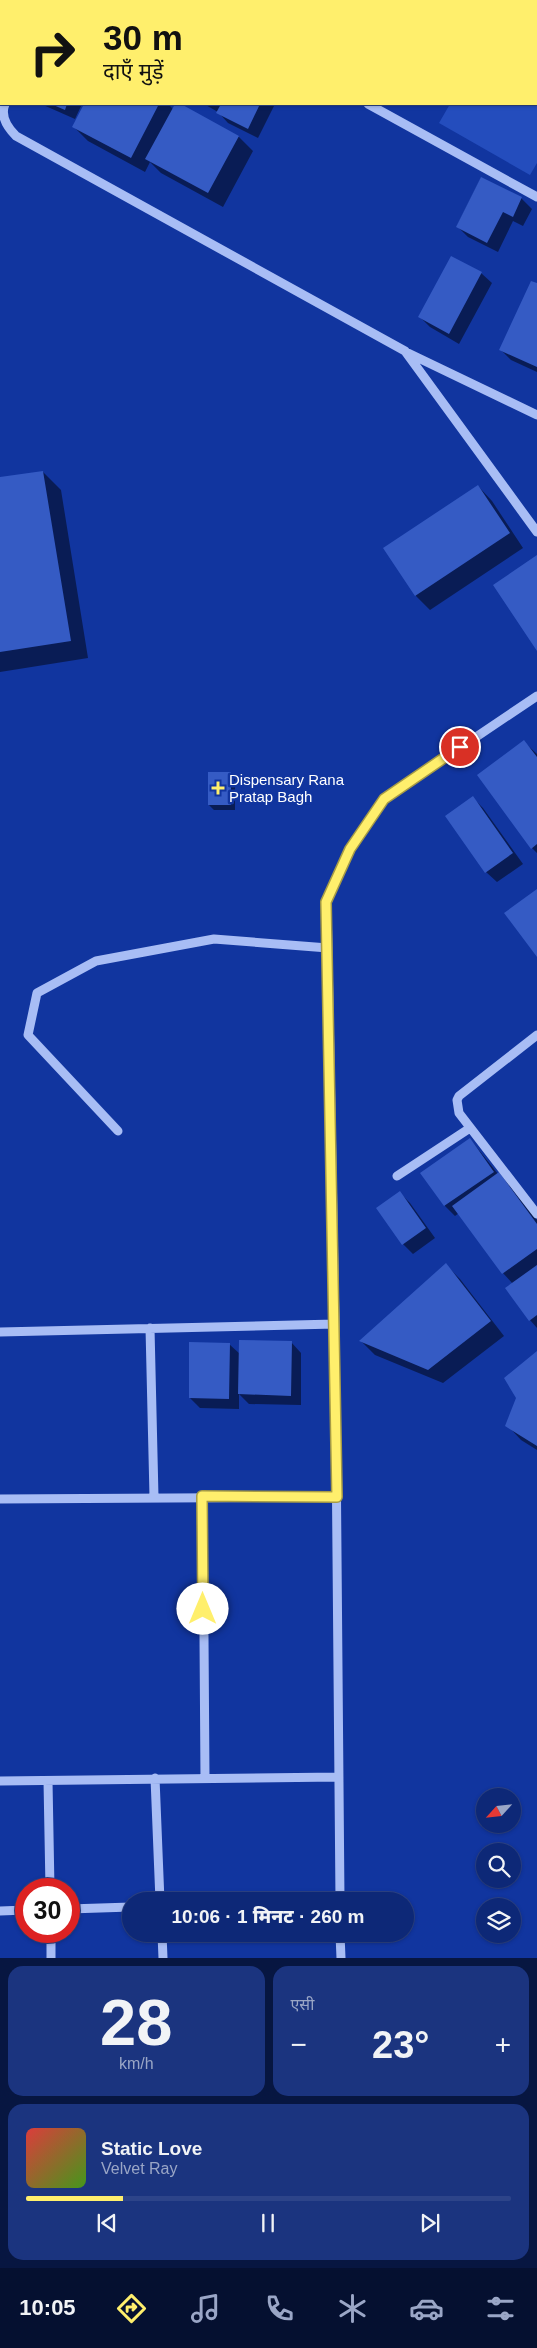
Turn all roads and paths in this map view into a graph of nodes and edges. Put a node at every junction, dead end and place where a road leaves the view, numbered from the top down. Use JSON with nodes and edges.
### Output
{"nodes":[{"id":1,"x":5,"y":105,"type":"edge"},
{"id":2,"x":370,"y":105,"type":"edge"},
{"id":3,"x":537,"y":197,"type":"edge"},
{"id":4,"x":405,"y":351,"type":"junction"},
{"id":5,"x":537,"y":415,"type":"edge"},
{"id":6,"x":537,"y":532,"type":"edge"},
{"id":7,"x":537,"y":696,"type":"edge"},
{"id":8,"x":328,"y":948,"type":"junction"},
{"id":9,"x":537,"y":1035,"type":"edge"},
{"id":10,"x":470,"y":1128,"type":"junction"},
{"id":11,"x":118,"y":1131,"type":"dead end"},
{"id":12,"x":397,"y":1176,"type":"dead end"},
{"id":13,"x":537,"y":1214,"type":"edge"},
{"id":14,"x":335,"y":1324,"type":"junction"},
{"id":15,"x":150,"y":1328,"type":"junction"},
{"id":16,"x":0,"y":1332,"type":"edge"},
{"id":17,"x":202,"y":1496,"type":"junction"},
{"id":18,"x":154,"y":1497,"type":"junction"},
{"id":19,"x":337,"y":1497,"type":"junction"},
{"id":20,"x":0,"y":1499,"type":"edge"},
{"id":21,"x":339,"y":1777,"type":"junction"},
{"id":22,"x":155,"y":1778,"type":"junction"},
{"id":23,"x":205,"y":1778,"type":"junction"},
{"id":24,"x":0,"y":1781,"type":"edge"},
{"id":25,"x":48,"y":1781,"type":"junction"},
{"id":26,"x":50,"y":1878,"type":"edge"},
{"id":27,"x":160,"y":1892,"type":"edge"},
{"id":28,"x":340,"y":1892,"type":"edge"},
{"id":29,"x":122,"y":1907,"type":"edge"},
{"id":30,"x":80,"y":1909,"type":"edge"},
{"id":31,"x":15,"y":1910,"type":"edge"},
{"id":32,"x":0,"y":1911,"type":"edge"},
{"id":33,"x":162,"y":1942,"type":"edge"},
{"id":34,"x":340,"y":1942,"type":"edge"},
{"id":35,"x":51,"y":1943,"type":"edge"},
{"id":36,"x":51,"y":1958,"type":"edge"},
{"id":37,"x":162,"y":1958,"type":"edge"},
{"id":38,"x":341,"y":1958,"type":"edge"}],
"edges":[{"from":1,"to":4,"type":"street"},
{"from":2,"to":3,"type":"street"},
{"from":4,"to":5,"type":"street"},
{"from":4,"to":6,"type":"street"},
{"from":7,"to":8,"type":"street"},
{"from":8,"to":11,"type":"street"},
{"from":8,"to":14,"type":"street"},
{"from":9,"to":10,"type":"street"},
{"from":10,"to":12,"type":"street"},
{"from":10,"to":13,"type":"street"},
{"from":14,"to":15,"type":"street"},
{"from":14,"to":19,"type":"street"},
{"from":15,"to":16,"type":"street"},
{"from":15,"to":18,"type":"street"},
{"from":17,"to":18,"type":"street"},
{"from":17,"to":19,"type":"street"},
{"from":17,"to":23,"type":"street"},
{"from":18,"to":20,"type":"street"},
{"from":19,"to":21,"type":"street"},
{"from":21,"to":23,"type":"street"},
{"from":21,"to":28,"type":"street"},
{"from":22,"to":23,"type":"street"},
{"from":22,"to":25,"type":"street"},
{"from":22,"to":27,"type":"street"},
{"from":24,"to":25,"type":"street"},
{"from":25,"to":26,"type":"street"},
{"from":29,"to":30,"type":"street"},
{"from":31,"to":32,"type":"street"},
{"from":33,"to":37,"type":"street"},
{"from":34,"to":38,"type":"street"},
{"from":35,"to":36,"type":"street"}]}
